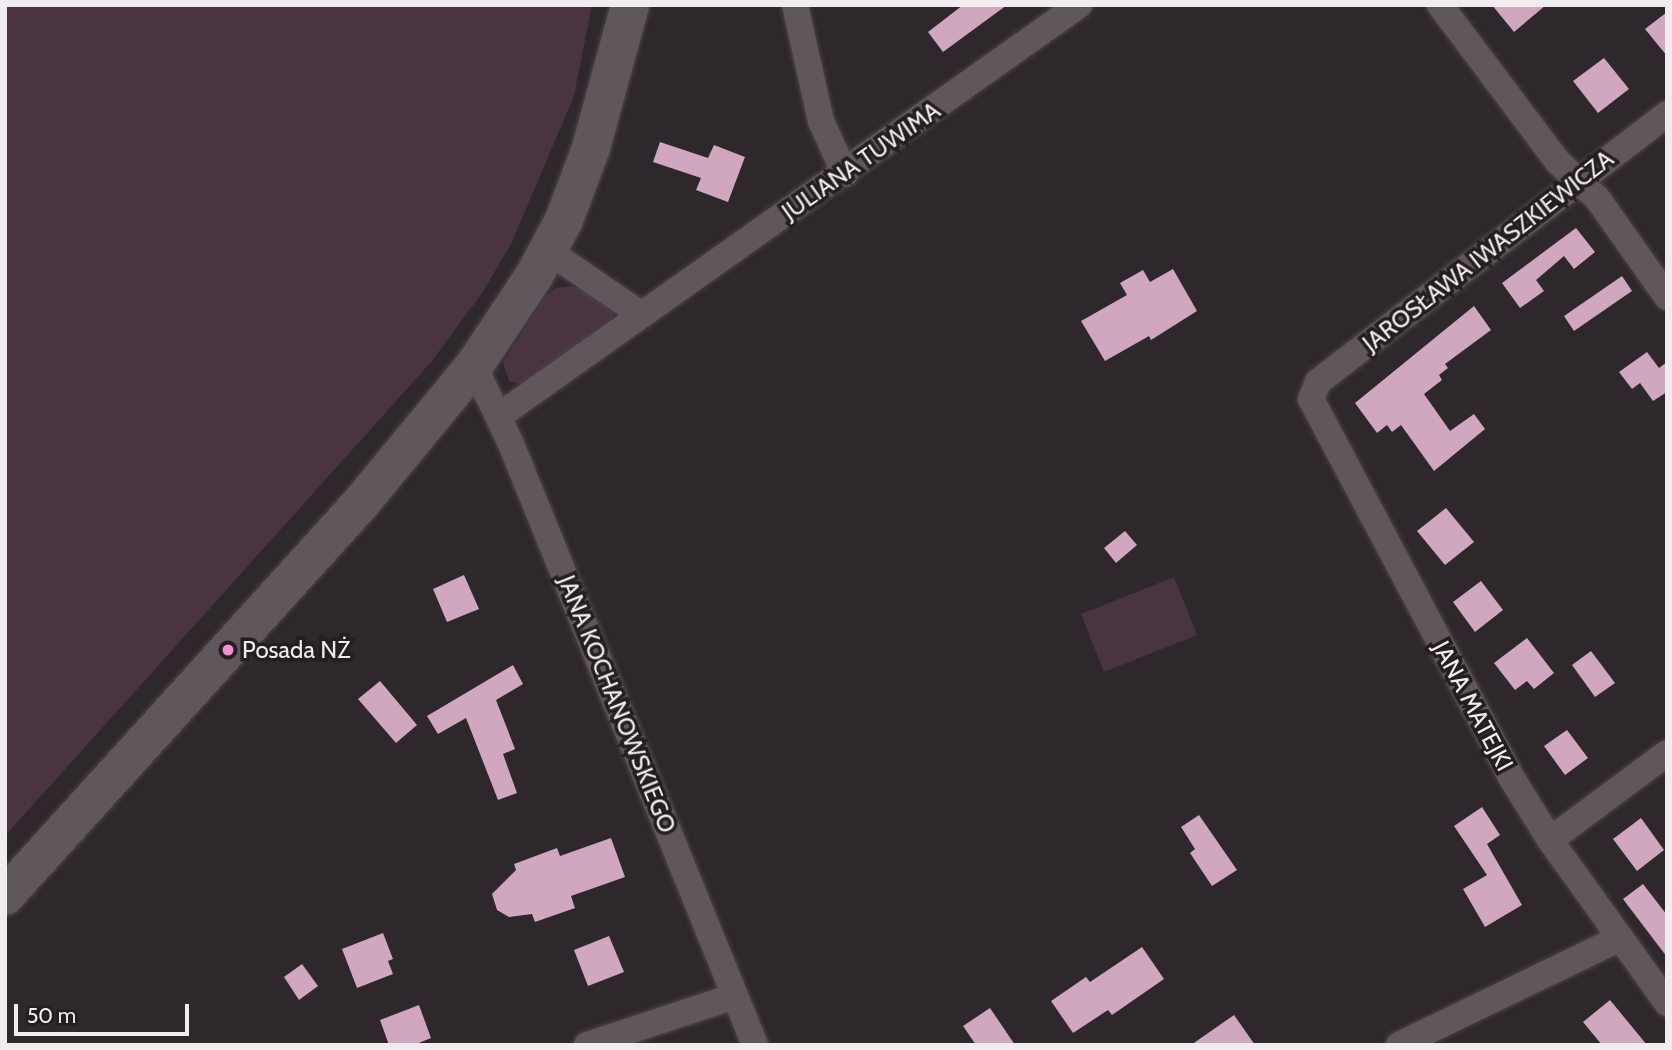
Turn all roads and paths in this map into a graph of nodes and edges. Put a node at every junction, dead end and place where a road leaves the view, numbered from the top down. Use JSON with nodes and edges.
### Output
{"nodes":[{"id":1,"x":630,"y":5,"type":"edge"},
{"id":2,"x":795,"y":5,"type":"edge"},
{"id":3,"x":1079,"y":5,"type":"edge"},
{"id":4,"x":1440,"y":5,"type":"edge"},
{"id":5,"x":1667,"y":114,"type":"edge"},
{"id":6,"x":845,"y":174,"type":"junction"},
{"id":7,"x":1578,"y":181,"type":"junction"},
{"id":8,"x":547,"y":250,"type":"junction"},
{"id":9,"x":1667,"y":297,"type":"edge"},
{"id":10,"x":639,"y":313,"type":"junction"},
{"id":11,"x":474,"y":366,"type":"junction"},
{"id":12,"x":1312,"y":392,"type":"joint"},
{"id":13,"x":499,"y":416,"type":"junction"},
{"id":14,"x":1667,"y":753,"type":"edge"},
{"id":15,"x":1550,"y":840,"type":"junction"},
{"id":16,"x":5,"y":896,"type":"edge"},
{"id":17,"x":1620,"y":938,"type":"junction"},
{"id":18,"x":735,"y":996,"type":"junction"},
{"id":19,"x":1667,"y":1003,"type":"edge"},
{"id":20,"x":587,"y":1045,"type":"edge"},
{"id":21,"x":755,"y":1045,"type":"edge"},
{"id":22,"x":1399,"y":1045,"type":"edge"}],
"edges":[{"from":1,"to":8,"type":"main road"},
{"from":2,"to":6,"type":"street"},
{"from":3,"to":6,"type":"street","name":"JULIANA TUWIMA"},
{"from":4,"to":7,"type":"street"},
{"from":5,"to":7,"type":"street","name":"JAROSŁAWA IWASZKIEWICZA"},
{"from":6,"to":10,"type":"street","name":"JULIANA TUWIMA"},
{"from":7,"to":9,"type":"street"},
{"from":7,"to":12,"type":"street","name":"JAROSŁAWA IWASZKIEWICZA"},
{"from":8,"to":10,"type":"street"},
{"from":8,"to":11,"type":"main road"},
{"from":10,"to":13,"type":"street","name":"JULIANA TUWIMA"},
{"from":11,"to":13,"type":"street","name":"JANA KOCHANOWSKIEGO"},
{"from":11,"to":16,"type":"main road"},
{"from":12,"to":15,"type":"street","name":"JANA MATEJKI"},
{"from":13,"to":18,"type":"street","name":"JANA KOCHANOWSKIEGO"},
{"from":14,"to":15,"type":"street"},
{"from":15,"to":17,"type":"street","name":"JANA MATEJKI"},
{"from":17,"to":19,"type":"street","name":"JANA MATEJKI"},
{"from":17,"to":22,"type":"street"},
{"from":18,"to":20,"type":"street"},
{"from":18,"to":21,"type":"street","name":"JANA KOCHANOWSKIEGO"}]}
